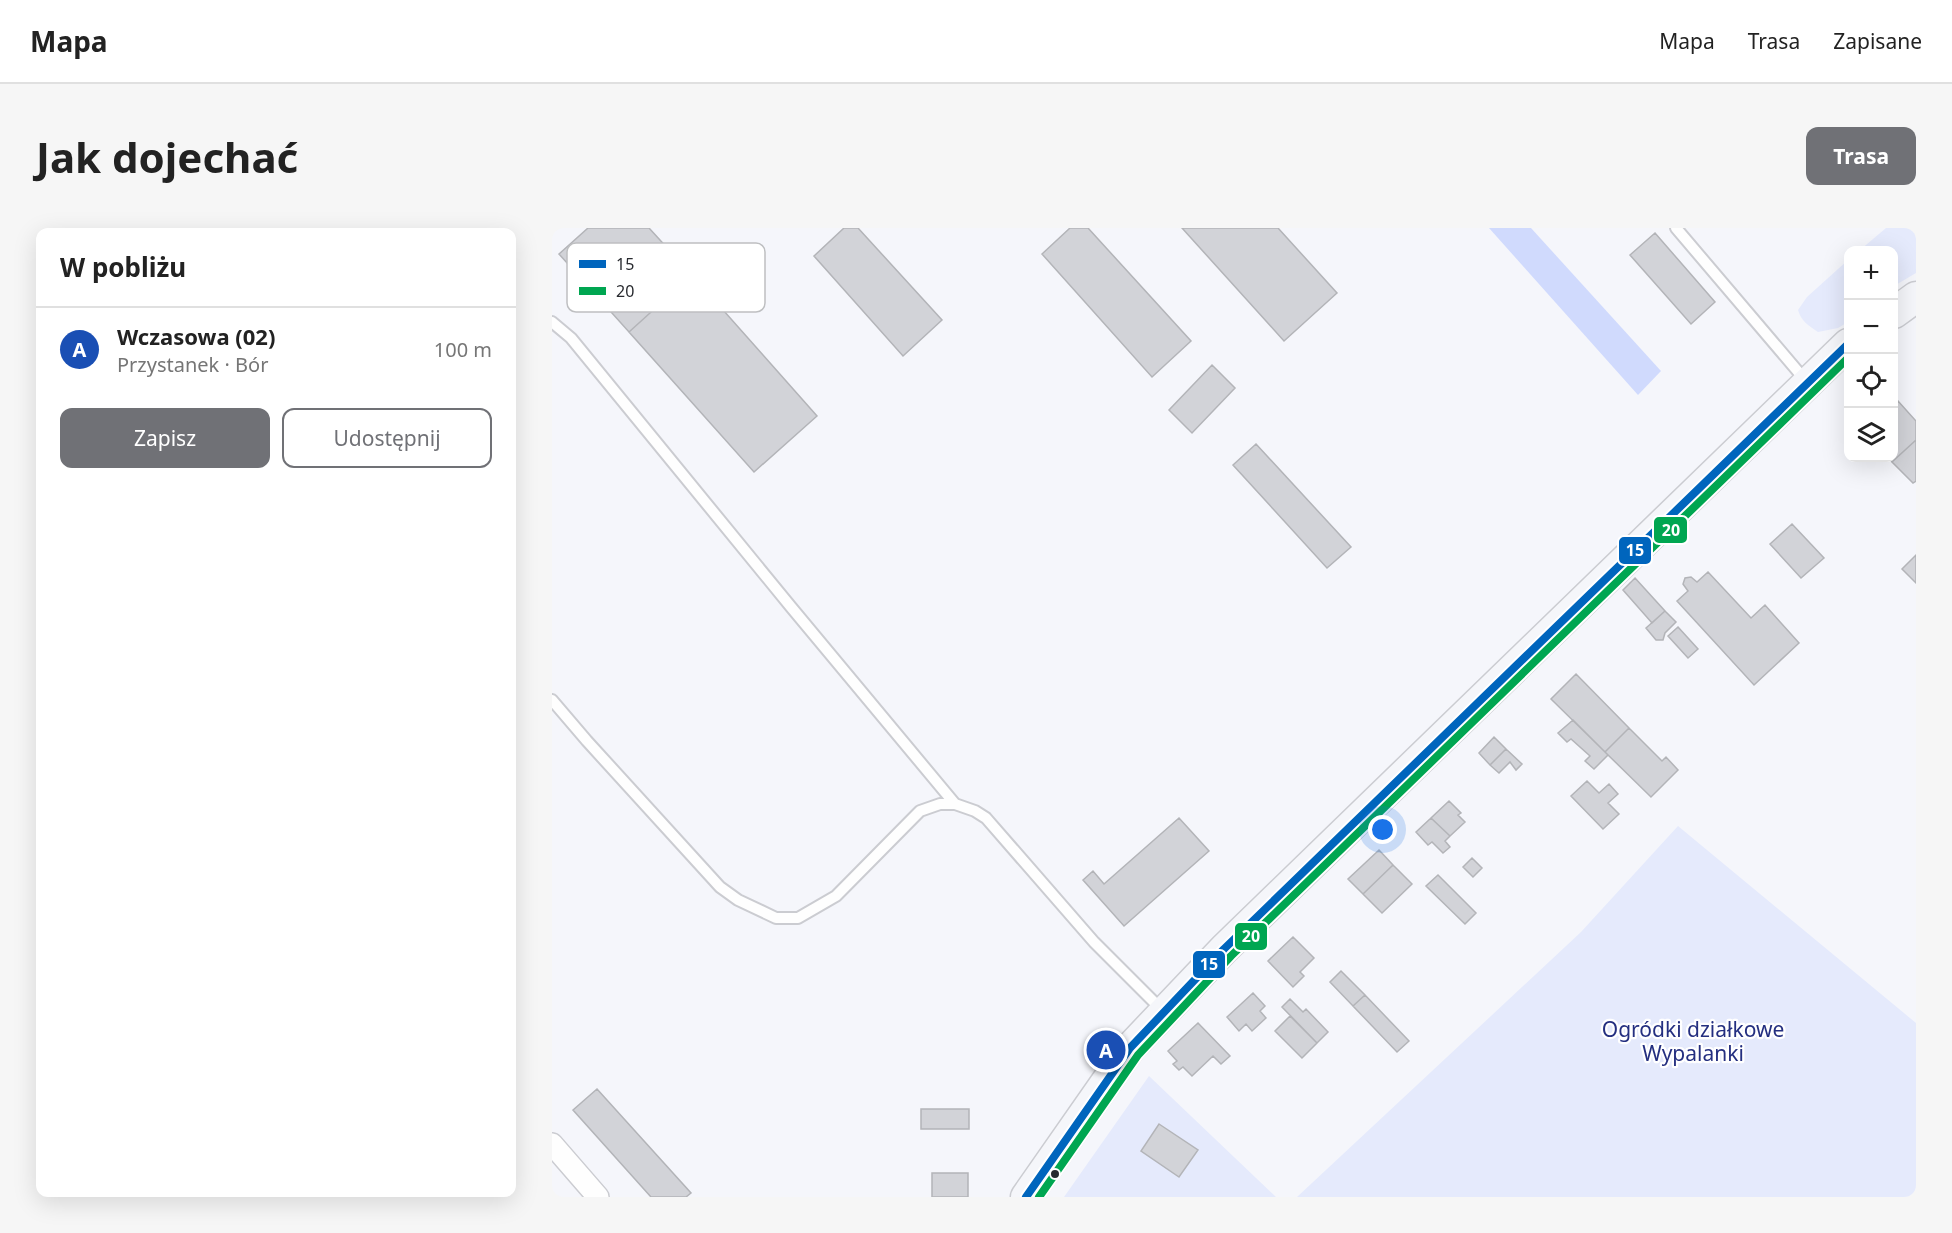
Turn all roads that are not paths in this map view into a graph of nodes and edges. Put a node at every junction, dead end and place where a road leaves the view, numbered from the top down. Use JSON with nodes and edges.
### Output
{"nodes":[{"id":1,"x":1676,"y":228,"type":"edge"},
{"id":2,"x":1916,"y":297,"type":"edge"},
{"id":3,"x":1898,"y":310,"type":"edge"},
{"id":4,"x":552,"y":322,"type":"edge"},
{"id":5,"x":1844,"y":348,"type":"edge"},
{"id":6,"x":1808,"y":383,"type":"junction"},
{"id":7,"x":552,"y":700,"type":"edge"},
{"id":8,"x":956,"y":804,"type":"junction"},
{"id":9,"x":1164,"y":1012,"type":"junction"},
{"id":10,"x":552,"y":1144,"type":"edge"},
{"id":11,"x":598,"y":1197,"type":"edge"},
{"id":12,"x":1026,"y":1197,"type":"edge"}],
"edges":[{"from":1,"to":6,"type":"lane"},
{"from":2,"to":3,"type":"street"},
{"from":4,"to":8,"type":"lane"},
{"from":5,"to":6,"type":"street"},
{"from":6,"to":9,"type":"street"},
{"from":7,"to":8,"type":"lane"},
{"from":8,"to":9,"type":"lane"},
{"from":9,"to":12,"type":"street"},
{"from":10,"to":11,"type":"street"}]}
